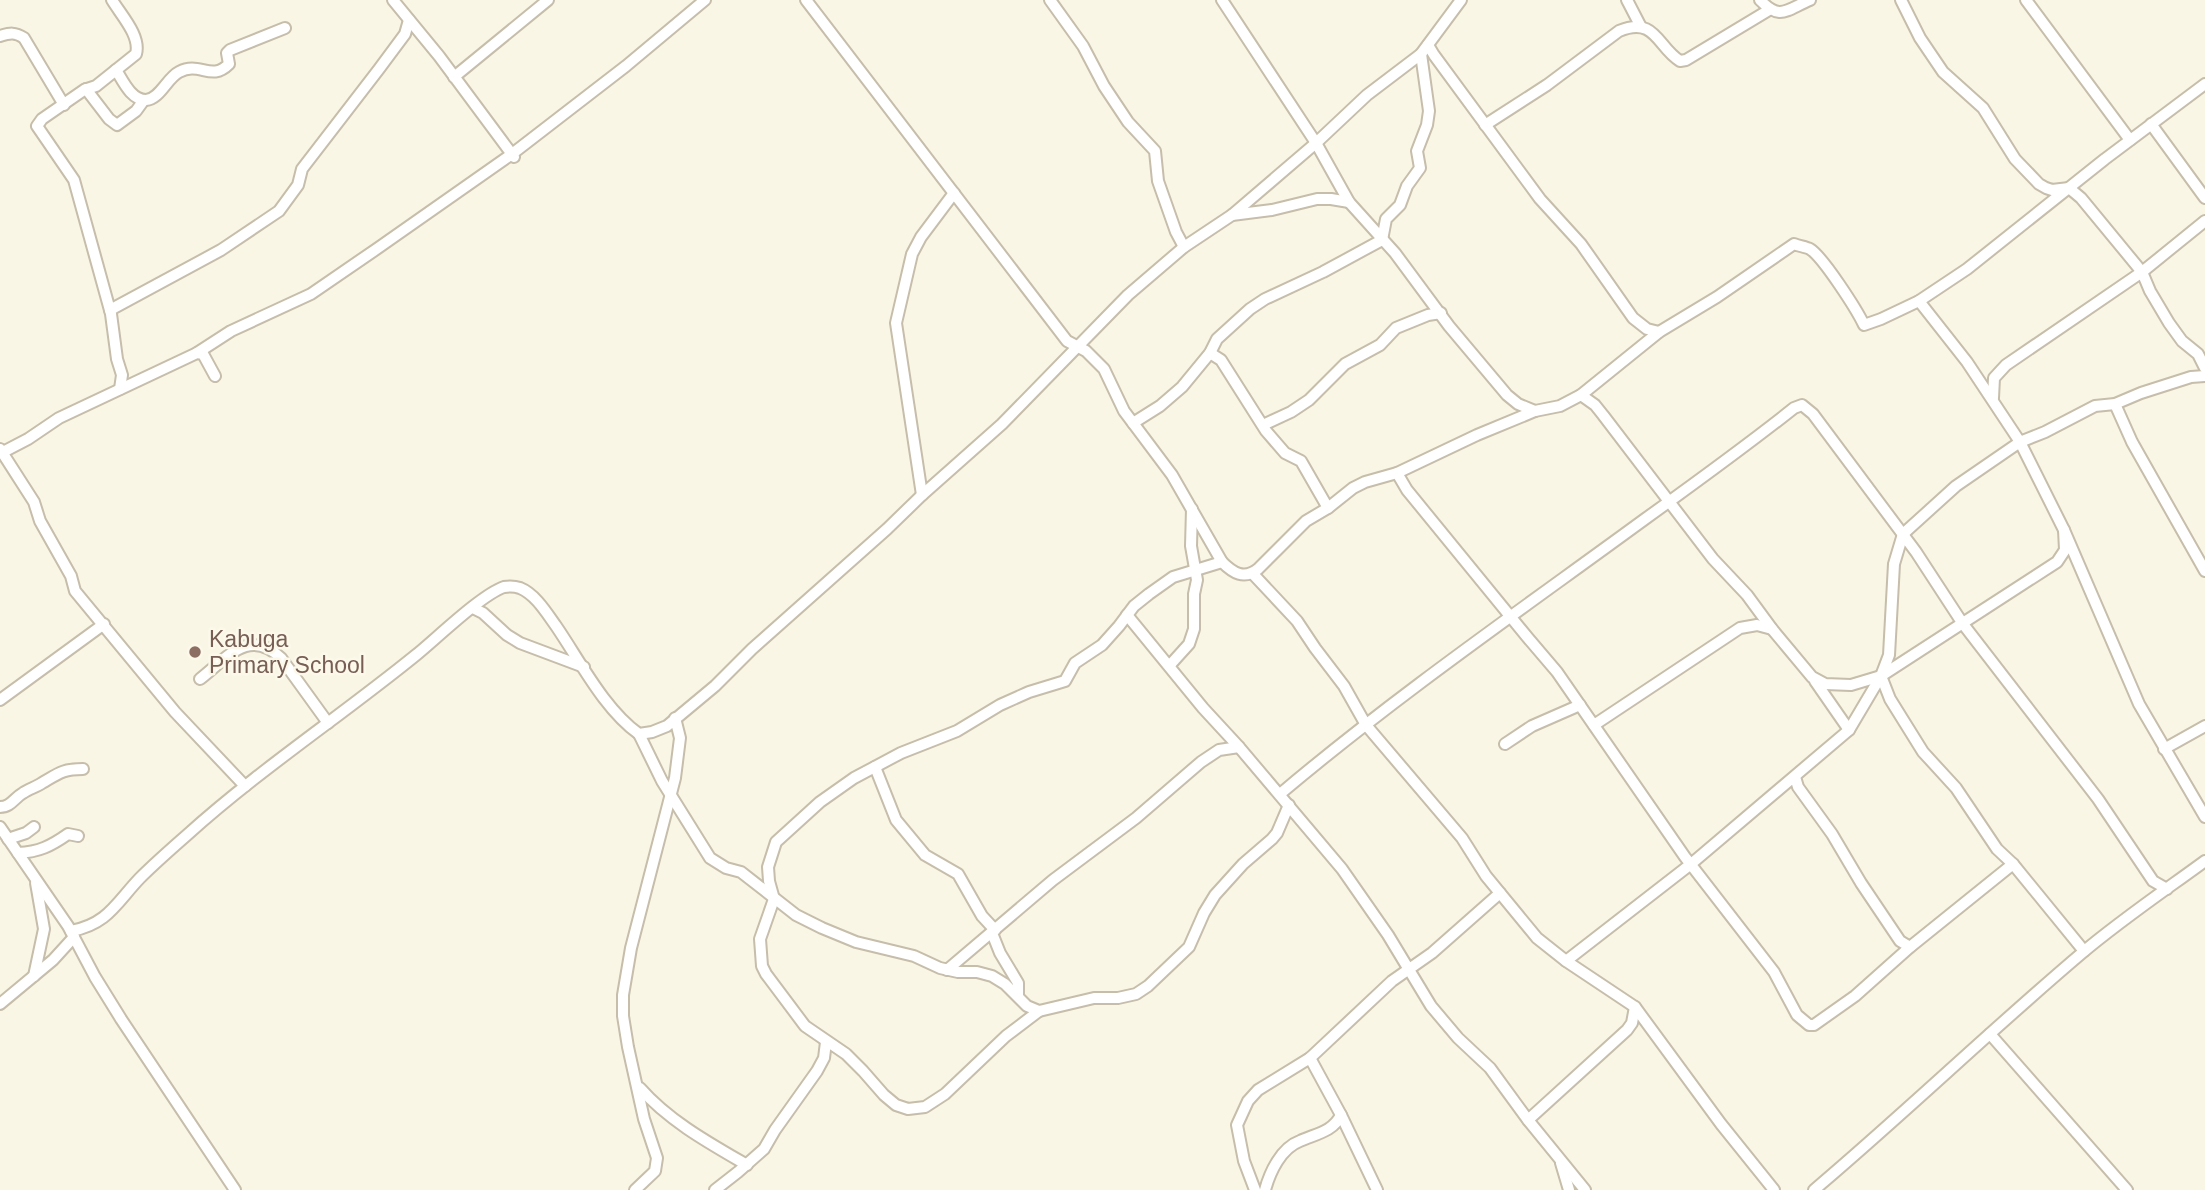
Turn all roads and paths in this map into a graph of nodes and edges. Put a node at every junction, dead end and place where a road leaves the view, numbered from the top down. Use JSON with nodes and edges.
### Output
{"nodes":[{"id":1,"x":112,"y":0,"type":"edge"},
{"id":2,"x":393,"y":0,"type":"edge"},
{"id":3,"x":548,"y":0,"type":"edge"},
{"id":4,"x":705,"y":0,"type":"edge"},
{"id":5,"x":806,"y":0,"type":"edge"},
{"id":6,"x":1050,"y":0,"type":"edge"},
{"id":7,"x":1222,"y":0,"type":"edge"},
{"id":8,"x":1461,"y":0,"type":"edge"},
{"id":9,"x":1627,"y":0,"type":"edge"},
{"id":10,"x":1760,"y":0,"type":"edge"},
{"id":11,"x":1810,"y":0,"type":"edge"},
{"id":12,"x":1901,"y":0,"type":"edge"},
{"id":13,"x":2026,"y":0,"type":"edge"},
{"id":14,"x":1769,"y":10,"type":"junction"},
{"id":15,"x":409,"y":20,"type":"junction"},
{"id":16,"x":1641,"y":27,"type":"junction"},
{"id":17,"x":285,"y":28,"type":"dead end"},
{"id":18,"x":0,"y":36,"type":"edge"},
{"id":19,"x":1424,"y":49,"type":"junction"},
{"id":20,"x":116,"y":70,"type":"junction"},
{"id":21,"x":454,"y":76,"type":"junction"},
{"id":22,"x":2205,"y":84,"type":"edge"},
{"id":23,"x":86,"y":89,"type":"junction"},
{"id":24,"x":144,"y":100,"type":"junction"},
{"id":25,"x":64,"y":105,"type":"junction"},
{"id":26,"x":2151,"y":124,"type":"junction"},
{"id":27,"x":1485,"y":125,"type":"junction"},
{"id":28,"x":2130,"y":140,"type":"junction"},
{"id":29,"x":1316,"y":143,"type":"junction"},
{"id":30,"x":513,"y":155,"type":"junction"},
{"id":31,"x":2069,"y":188,"type":"junction"},
{"id":32,"x":954,"y":192,"type":"junction"},
{"id":33,"x":2205,"y":198,"type":"edge"},
{"id":34,"x":1349,"y":202,"type":"junction"},
{"id":35,"x":1232,"y":215,"type":"junction"},
{"id":36,"x":2205,"y":221,"type":"edge"},
{"id":37,"x":1382,"y":240,"type":"junction"},
{"id":38,"x":1184,"y":247,"type":"junction"},
{"id":39,"x":2142,"y":272,"type":"junction"},
{"id":40,"x":1919,"y":301,"type":"junction"},
{"id":41,"x":110,"y":310,"type":"junction"},
{"id":42,"x":1441,"y":313,"type":"junction"},
{"id":43,"x":1659,"y":332,"type":"junction"},
{"id":44,"x":1078,"y":347,"type":"junction"},
{"id":45,"x":197,"y":353,"type":"junction"},
{"id":46,"x":1210,"y":353,"type":"junction"},
{"id":47,"x":2205,"y":368,"type":"edge"},
{"id":48,"x":215,"y":376,"type":"dead end"},
{"id":49,"x":2205,"y":376,"type":"edge"},
{"id":50,"x":120,"y":389,"type":"junction"},
{"id":51,"x":1581,"y":395,"type":"junction"},
{"id":52,"x":1993,"y":398,"type":"junction"},
{"id":53,"x":2115,"y":404,"type":"junction"},
{"id":54,"x":1535,"y":411,"type":"junction"},
{"id":55,"x":1133,"y":423,"type":"junction"},
{"id":56,"x":1263,"y":425,"type":"junction"},
{"id":57,"x":2020,"y":442,"type":"junction"},
{"id":58,"x":1,"y":451,"type":"edge"},
{"id":59,"x":1398,"y":473,"type":"junction"},
{"id":60,"x":922,"y":495,"type":"junction"},
{"id":61,"x":1670,"y":501,"type":"junction"},
{"id":62,"x":1328,"y":508,"type":"junction"},
{"id":63,"x":1192,"y":509,"type":"junction"},
{"id":64,"x":2064,"y":530,"type":"junction"},
{"id":65,"x":1903,"y":534,"type":"junction"},
{"id":66,"x":1222,"y":562,"type":"junction"},
{"id":67,"x":1195,"y":571,"type":"junction"},
{"id":68,"x":2205,"y":571,"type":"edge"},
{"id":69,"x":1253,"y":573,"type":"junction"},
{"id":70,"x":1747,"y":595,"type":"junction"},
{"id":71,"x":473,"y":608,"type":"junction"},
{"id":72,"x":1127,"y":615,"type":"junction"},
{"id":73,"x":1511,"y":617,"type":"junction"},
{"id":74,"x":104,"y":624,"type":"junction"},
{"id":75,"x":1963,"y":624,"type":"junction"},
{"id":76,"x":1740,"y":628,"type":"junction"},
{"id":77,"x":1772,"y":629,"type":"junction"},
{"id":78,"x":1170,"y":665,"type":"junction"},
{"id":79,"x":584,"y":667,"type":"junction"},
{"id":80,"x":1881,"y":676,"type":"junction"},
{"id":81,"x":1812,"y":677,"type":"junction"},
{"id":82,"x":200,"y":679,"type":"dead end"},
{"id":83,"x":0,"y":700,"type":"edge"},
{"id":84,"x":1580,"y":705,"type":"junction"},
{"id":85,"x":675,"y":718,"type":"junction"},
{"id":86,"x":328,"y":723,"type":"junction"},
{"id":87,"x":1366,"y":725,"type":"junction"},
{"id":88,"x":1594,"y":725,"type":"junction"},
{"id":89,"x":2205,"y":726,"type":"edge"},
{"id":90,"x":1849,"y":730,"type":"junction"},
{"id":91,"x":639,"y":734,"type":"junction"},
{"id":92,"x":1505,"y":744,"type":"dead end"},
{"id":93,"x":1239,"y":747,"type":"junction"},
{"id":94,"x":2164,"y":749,"type":"junction"},
{"id":95,"x":875,"y":766,"type":"junction"},
{"id":96,"x":83,"y":769,"type":"dead end"},
{"id":97,"x":1795,"y":777,"type":"junction"},
{"id":98,"x":245,"y":786,"type":"junction"},
{"id":99,"x":671,"y":794,"type":"junction"},
{"id":100,"x":1280,"y":794,"type":"junction"},
{"id":101,"x":1289,"y":805,"type":"junction"},
{"id":102,"x":0,"y":807,"type":"edge"},
{"id":103,"x":2205,"y":817,"type":"edge"},
{"id":104,"x":0,"y":827,"type":"edge"},
{"id":105,"x":34,"y":827,"type":"dead end"},
{"id":106,"x":78,"y":836,"type":"dead end"},
{"id":107,"x":8,"y":839,"type":"junction"},
{"id":108,"x":18,"y":853,"type":"junction"},
{"id":109,"x":2205,"y":860,"type":"edge"},
{"id":110,"x":1691,"y":864,"type":"junction"},
{"id":111,"x":2013,"y":864,"type":"junction"},
{"id":112,"x":33,"y":874,"type":"junction"},
{"id":113,"x":2167,"y":889,"type":"junction"},
{"id":114,"x":1500,"y":893,"type":"junction"},
{"id":115,"x":774,"y":900,"type":"junction"},
{"id":116,"x":994,"y":931,"type":"junction"},
{"id":117,"x":73,"y":934,"type":"junction"},
{"id":118,"x":1910,"y":947,"type":"junction"},
{"id":119,"x":2084,"y":951,"type":"junction"},
{"id":120,"x":1566,"y":961,"type":"junction"},
{"id":121,"x":947,"y":970,"type":"junction"},
{"id":122,"x":1408,"y":970,"type":"junction"},
{"id":123,"x":34,"y":976,"type":"junction"},
{"id":124,"x":1018,"y":996,"type":"junction"},
{"id":125,"x":0,"y":1004,"type":"edge"},
{"id":126,"x":1635,"y":1007,"type":"junction"},
{"id":127,"x":1039,"y":1011,"type":"junction"},
{"id":128,"x":1990,"y":1034,"type":"junction"},
{"id":129,"x":826,"y":1042,"type":"junction"},
{"id":130,"x":1310,"y":1058,"type":"junction"},
{"id":131,"x":638,"y":1086,"type":"junction"},
{"id":132,"x":1341,"y":1115,"type":"junction"},
{"id":133,"x":1528,"y":1120,"type":"junction"},
{"id":134,"x":1559,"y":1157,"type":"junction"},
{"id":135,"x":747,"y":1164,"type":"junction"},
{"id":136,"x":235,"y":1190,"type":"edge"},
{"id":137,"x":635,"y":1190,"type":"edge"},
{"id":138,"x":715,"y":1190,"type":"edge"},
{"id":139,"x":1255,"y":1190,"type":"edge"},
{"id":140,"x":1265,"y":1190,"type":"edge"},
{"id":141,"x":1377,"y":1190,"type":"edge"},
{"id":142,"x":1569,"y":1190,"type":"edge"},
{"id":143,"x":1585,"y":1190,"type":"edge"},
{"id":144,"x":1774,"y":1190,"type":"edge"},
{"id":145,"x":1814,"y":1190,"type":"edge"},
{"id":146,"x":2127,"y":1190,"type":"edge"}],
"edges":[{"from":1,"to":20,"type":"street"},
{"from":2,"to":15,"type":"street"},
{"from":3,"to":21,"type":"street"},
{"from":4,"to":30,"type":"street"},
{"from":5,"to":32,"type":"street"},
{"from":6,"to":38,"type":"street"},
{"from":7,"to":29,"type":"street"},
{"from":8,"to":19,"type":"street"},
{"from":9,"to":16,"type":"street"},
{"from":10,"to":14,"type":"street"},
{"from":11,"to":14,"type":"street"},
{"from":12,"to":31,"type":"street"},
{"from":13,"to":28,"type":"street"},
{"from":14,"to":16,"type":"street"},
{"from":15,"to":21,"type":"street"},
{"from":15,"to":41,"type":"street"},
{"from":16,"to":27,"type":"street"},
{"from":17,"to":24,"type":"street"},
{"from":18,"to":25,"type":"street"},
{"from":19,"to":27,"type":"street"},
{"from":19,"to":29,"type":"street"},
{"from":19,"to":37,"type":"street"},
{"from":20,"to":23,"type":"street"},
{"from":20,"to":24,"type":"street"},
{"from":21,"to":30,"type":"street"},
{"from":22,"to":26,"type":"street"},
{"from":23,"to":24,"type":"street"},
{"from":23,"to":25,"type":"street"},
{"from":25,"to":41,"type":"street"},
{"from":26,"to":28,"type":"street"},
{"from":26,"to":33,"type":"street"},
{"from":27,"to":43,"type":"street"},
{"from":28,"to":31,"type":"street"},
{"from":29,"to":34,"type":"street"},
{"from":29,"to":35,"type":"street"},
{"from":30,"to":45,"type":"street"},
{"from":31,"to":39,"type":"street"},
{"from":31,"to":40,"type":"street"},
{"from":32,"to":44,"type":"street"},
{"from":32,"to":60,"type":"street"},
{"from":34,"to":35,"type":"street"},
{"from":34,"to":37,"type":"street"},
{"from":35,"to":38,"type":"street"},
{"from":36,"to":39,"type":"street"},
{"from":37,"to":42,"type":"street"},
{"from":37,"to":46,"type":"street"},
{"from":38,"to":44,"type":"street"},
{"from":39,"to":47,"type":"street"},
{"from":39,"to":52,"type":"street"},
{"from":40,"to":43,"type":"street"},
{"from":40,"to":52,"type":"street"},
{"from":41,"to":50,"type":"street"},
{"from":42,"to":54,"type":"street"},
{"from":42,"to":56,"type":"street"},
{"from":43,"to":51,"type":"street"},
{"from":44,"to":55,"type":"street"},
{"from":44,"to":60,"type":"street"},
{"from":45,"to":48,"type":"street"},
{"from":45,"to":50,"type":"street"},
{"from":46,"to":55,"type":"street"},
{"from":46,"to":56,"type":"street"},
{"from":49,"to":53,"type":"street"},
{"from":50,"to":58,"type":"street"},
{"from":51,"to":54,"type":"street"},
{"from":51,"to":61,"type":"street"},
{"from":52,"to":57,"type":"street"},
{"from":53,"to":57,"type":"street"},
{"from":53,"to":68,"type":"street"},
{"from":54,"to":59,"type":"street"},
{"from":55,"to":63,"type":"street"},
{"from":56,"to":62,"type":"street"},
{"from":57,"to":64,"type":"street"},
{"from":57,"to":65,"type":"street"},
{"from":58,"to":74,"type":"street"},
{"from":59,"to":62,"type":"street"},
{"from":59,"to":73,"type":"street"},
{"from":60,"to":85,"type":"street"},
{"from":61,"to":65,"type":"street"},
{"from":61,"to":70,"type":"street"},
{"from":61,"to":73,"type":"street"},
{"from":62,"to":69,"type":"street"},
{"from":63,"to":66,"type":"street"},
{"from":63,"to":67,"type":"street"},
{"from":64,"to":75,"type":"street"},
{"from":64,"to":94,"type":"street"},
{"from":65,"to":75,"type":"street"},
{"from":65,"to":80,"type":"street"},
{"from":66,"to":67,"type":"street"},
{"from":66,"to":69,"type":"street"},
{"from":67,"to":72,"type":"street"},
{"from":67,"to":78,"type":"street"},
{"from":69,"to":87,"type":"street"},
{"from":70,"to":76,"type":"street"},
{"from":70,"to":77,"type":"street"},
{"from":71,"to":79,"type":"street"},
{"from":71,"to":79,"type":"street"},
{"from":71,"to":86,"type":"street"},
{"from":72,"to":78,"type":"street"},
{"from":72,"to":95,"type":"street"},
{"from":73,"to":84,"type":"street"},
{"from":73,"to":87,"type":"street"},
{"from":74,"to":83,"type":"street"},
{"from":74,"to":98,"type":"street"},
{"from":75,"to":80,"type":"street"},
{"from":75,"to":113,"type":"street"},
{"from":76,"to":77,"type":"street"},
{"from":76,"to":88,"type":"street"},
{"from":77,"to":81,"type":"street"},
{"from":78,"to":93,"type":"street"},
{"from":79,"to":91,"type":"street"},
{"from":80,"to":81,"type":"street"},
{"from":80,"to":90,"type":"street"},
{"from":80,"to":111,"type":"street"},
{"from":81,"to":90,"type":"street"},
{"from":82,"to":86,"type":"street"},
{"from":84,"to":88,"type":"street"},
{"from":84,"to":92,"type":"street"},
{"from":85,"to":91,"type":"street"},
{"from":85,"to":99,"type":"street"},
{"from":86,"to":98,"type":"street"},
{"from":87,"to":100,"type":"street"},
{"from":87,"to":114,"type":"street"},
{"from":88,"to":110,"type":"street"},
{"from":89,"to":94,"type":"street"},
{"from":90,"to":97,"type":"street"},
{"from":91,"to":99,"type":"street"},
{"from":93,"to":100,"type":"street"},
{"from":93,"to":116,"type":"street"},
{"from":94,"to":103,"type":"street"},
{"from":95,"to":115,"type":"street"},
{"from":95,"to":116,"type":"street"},
{"from":96,"to":102,"type":"street"},
{"from":97,"to":110,"type":"street"},
{"from":97,"to":118,"type":"street"},
{"from":98,"to":117,"type":"street"},
{"from":99,"to":115,"type":"street"},
{"from":99,"to":131,"type":"street"},
{"from":100,"to":101,"type":"street"},
{"from":101,"to":122,"type":"street"},
{"from":101,"to":127,"type":"street"},
{"from":104,"to":107,"type":"street"},
{"from":105,"to":107,"type":"street"},
{"from":106,"to":108,"type":"street"},
{"from":107,"to":108,"type":"street"},
{"from":108,"to":112,"type":"street"},
{"from":109,"to":113,"type":"street"},
{"from":110,"to":118,"type":"street"},
{"from":110,"to":120,"type":"street"},
{"from":111,"to":118,"type":"street"},
{"from":111,"to":119,"type":"street"},
{"from":112,"to":117,"type":"street"},
{"from":112,"to":123,"type":"street"},
{"from":113,"to":119,"type":"street"},
{"from":114,"to":120,"type":"street"},
{"from":114,"to":122,"type":"street"},
{"from":115,"to":121,"type":"street"},
{"from":115,"to":129,"type":"street"},
{"from":116,"to":121,"type":"street"},
{"from":116,"to":124,"type":"street"},
{"from":117,"to":123,"type":"street"},
{"from":117,"to":136,"type":"street"},
{"from":119,"to":128,"type":"street"},
{"from":120,"to":126,"type":"street"},
{"from":121,"to":124,"type":"street"},
{"from":122,"to":130,"type":"street"},
{"from":122,"to":133,"type":"street"},
{"from":123,"to":125,"type":"street"},
{"from":124,"to":127,"type":"street"},
{"from":126,"to":133,"type":"street"},
{"from":126,"to":144,"type":"street"},
{"from":127,"to":129,"type":"street"},
{"from":128,"to":145,"type":"street"},
{"from":128,"to":146,"type":"street"},
{"from":129,"to":135,"type":"street"},
{"from":130,"to":132,"type":"street"},
{"from":130,"to":139,"type":"street"},
{"from":131,"to":135,"type":"street"},
{"from":131,"to":137,"type":"street"},
{"from":132,"to":140,"type":"street"},
{"from":132,"to":141,"type":"street"},
{"from":133,"to":134,"type":"street"},
{"from":134,"to":142,"type":"street"},
{"from":134,"to":143,"type":"street"},
{"from":135,"to":138,"type":"street"}]}
